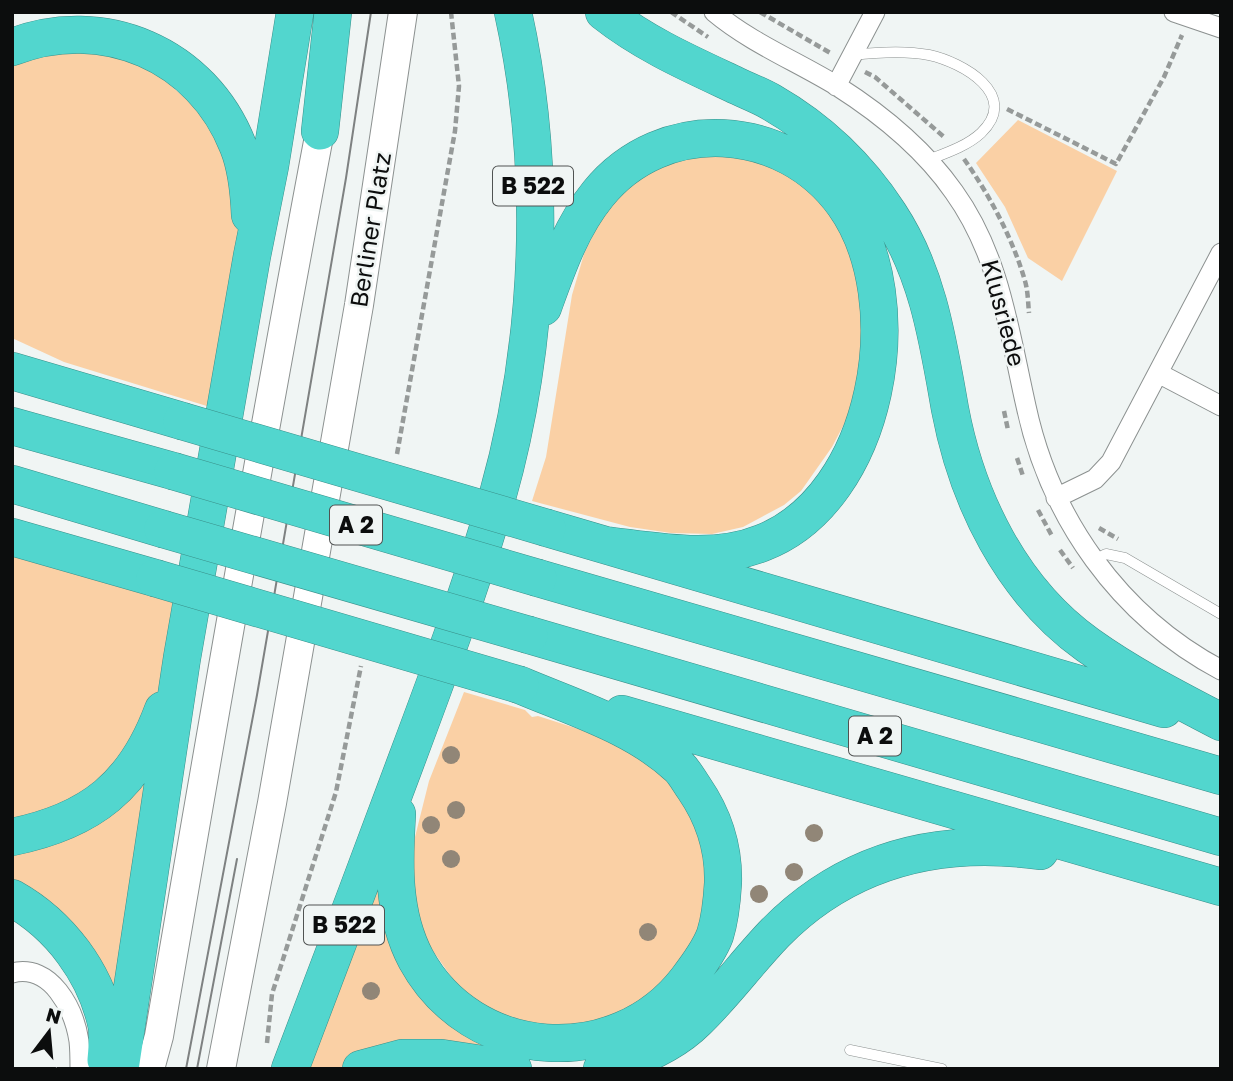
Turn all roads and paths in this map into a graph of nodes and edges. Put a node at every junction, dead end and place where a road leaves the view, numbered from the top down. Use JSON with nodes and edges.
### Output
{"nodes":[{"id":1,"x":295,"y":12,"type":"edge"},
{"id":2,"x":333,"y":12,"type":"edge"},
{"id":3,"x":352,"y":12,"type":"edge"},
{"id":4,"x":403,"y":12,"type":"edge"},
{"id":5,"x":450,"y":12,"type":"edge"},
{"id":6,"x":513,"y":12,"type":"edge"},
{"id":7,"x":604,"y":12,"type":"edge"},
{"id":8,"x":714,"y":12,"type":"edge"},
{"id":9,"x":760,"y":12,"type":"edge"},
{"id":10,"x":875,"y":12,"type":"edge"},
{"id":11,"x":1182,"y":15,"type":"edge"},
{"id":12,"x":1221,"y":28,"type":"edge"},
{"id":13,"x":12,"y":47,"type":"edge"},
{"id":14,"x":851,"y":59,"type":"junction"},
{"id":15,"x":836,"y":86,"type":"junction"},
{"id":16,"x":993,"y":105,"type":"junction"},
{"id":17,"x":320,"y":131,"type":"junction"},
{"id":18,"x":928,"y":160,"type":"junction"},
{"id":19,"x":1221,"y":253,"type":"edge"},
{"id":20,"x":252,"y":256,"type":"junction"},
{"id":21,"x":525,"y":362,"type":"junction"},
{"id":22,"x":18,"y":371,"type":"edge"},
{"id":23,"x":1158,"y":373,"type":"junction"},
{"id":24,"x":1221,"y":406,"type":"edge"},
{"id":25,"x":12,"y":426,"type":"edge"},
{"id":26,"x":395,"y":465,"type":"dead end"},
{"id":27,"x":12,"y":484,"type":"edge"},
{"id":28,"x":1056,"y":498,"type":"junction"},
{"id":29,"x":12,"y":537,"type":"edge"},
{"id":30,"x":605,"y":545,"type":"junction"},
{"id":31,"x":1094,"y":560,"type":"junction"},
{"id":32,"x":1221,"y":614,"type":"edge"},
{"id":33,"x":181,"y":658,"type":"junction"},
{"id":34,"x":361,"y":664,"type":"dead end"},
{"id":35,"x":1221,"y":670,"type":"edge"},
{"id":36,"x":520,"y":685,"type":"junction"},
{"id":37,"x":1221,"y":724,"type":"edge"},
{"id":38,"x":1221,"y":776,"type":"edge"},
{"id":39,"x":398,"y":781,"type":"junction"},
{"id":40,"x":1221,"y":836,"type":"edge"},
{"id":41,"x":12,"y":837,"type":"edge"},
{"id":42,"x":1221,"y":888,"type":"edge"},
{"id":43,"x":12,"y":898,"type":"edge"},
{"id":44,"x":12,"y":973,"type":"edge"},
{"id":45,"x":850,"y":1050,"type":"dead end"},
{"id":46,"x":278,"y":1059,"type":"edge"},
{"id":47,"x":80,"y":1069,"type":"edge"},
{"id":48,"x":106,"y":1069,"type":"edge"},
{"id":49,"x":120,"y":1069,"type":"edge"},
{"id":50,"x":150,"y":1069,"type":"edge"},
{"id":51,"x":221,"y":1069,"type":"edge"},
{"id":52,"x":361,"y":1069,"type":"edge"},
{"id":53,"x":513,"y":1069,"type":"edge"},
{"id":54,"x":602,"y":1069,"type":"edge"},
{"id":55,"x":942,"y":1069,"type":"edge"}],
"edges":[{"from":1,"to":20,"type":"highway"},
{"from":2,"to":17,"type":"highway"},
{"from":3,"to":17,"type":"main road"},
{"from":4,"to":51,"type":"main road","name":"Berliner Platz"},
{"from":5,"to":26,"type":"path"},
{"from":6,"to":21,"type":"highway","number":"B 522"},
{"from":7,"to":37,"type":"highway"},
{"from":8,"to":15,"type":"street","name":"Klusriede"},
{"from":9,"to":14,"type":"path"},
{"from":10,"to":14,"type":"street"},
{"from":11,"to":12,"type":"street"},
{"from":11,"to":16,"type":"path"},
{"from":13,"to":20,"type":"highway"},
{"from":14,"to":15,"type":"street"},
{"from":14,"to":16,"type":"lane"},
{"from":15,"to":18,"type":"street","name":"Klusriede"},
{"from":16,"to":18,"type":"lane"},
{"from":17,"to":50,"type":"main road"},
{"from":18,"to":28,"type":"street","name":"Klusriede"},
{"from":19,"to":23,"type":"street"},
{"from":20,"to":33,"type":"highway"},
{"from":21,"to":30,"type":"highway"},
{"from":21,"to":39,"type":"highway","number":"B 522"},
{"from":22,"to":30,"type":"highway","bridge":true},
{"from":23,"to":24,"type":"street"},
{"from":23,"to":28,"type":"street"},
{"from":25,"to":38,"type":"highway","number":"A 2","bridge":true},
{"from":27,"to":40,"type":"highway","number":"A 2","bridge":true},
{"from":28,"to":31,"type":"street","name":"Klusriede"},
{"from":29,"to":36,"type":"highway","bridge":true},
{"from":30,"to":37,"type":"highway"},
{"from":31,"to":32,"type":"lane"},
{"from":31,"to":35,"type":"street","name":"Klusriede"},
{"from":33,"to":41,"type":"highway"},
{"from":33,"to":49,"type":"highway"},
{"from":34,"to":46,"type":"path"},
{"from":36,"to":39,"type":"highway"},
{"from":36,"to":42,"type":"highway"},
{"from":39,"to":46,"type":"highway","number":"B 522"},
{"from":42,"to":54,"type":"highway"},
{"from":43,"to":48,"type":"highway"},
{"from":44,"to":47,"type":"street"},
{"from":45,"to":55,"type":"lane"},
{"from":52,"to":53,"type":"highway"}]}
